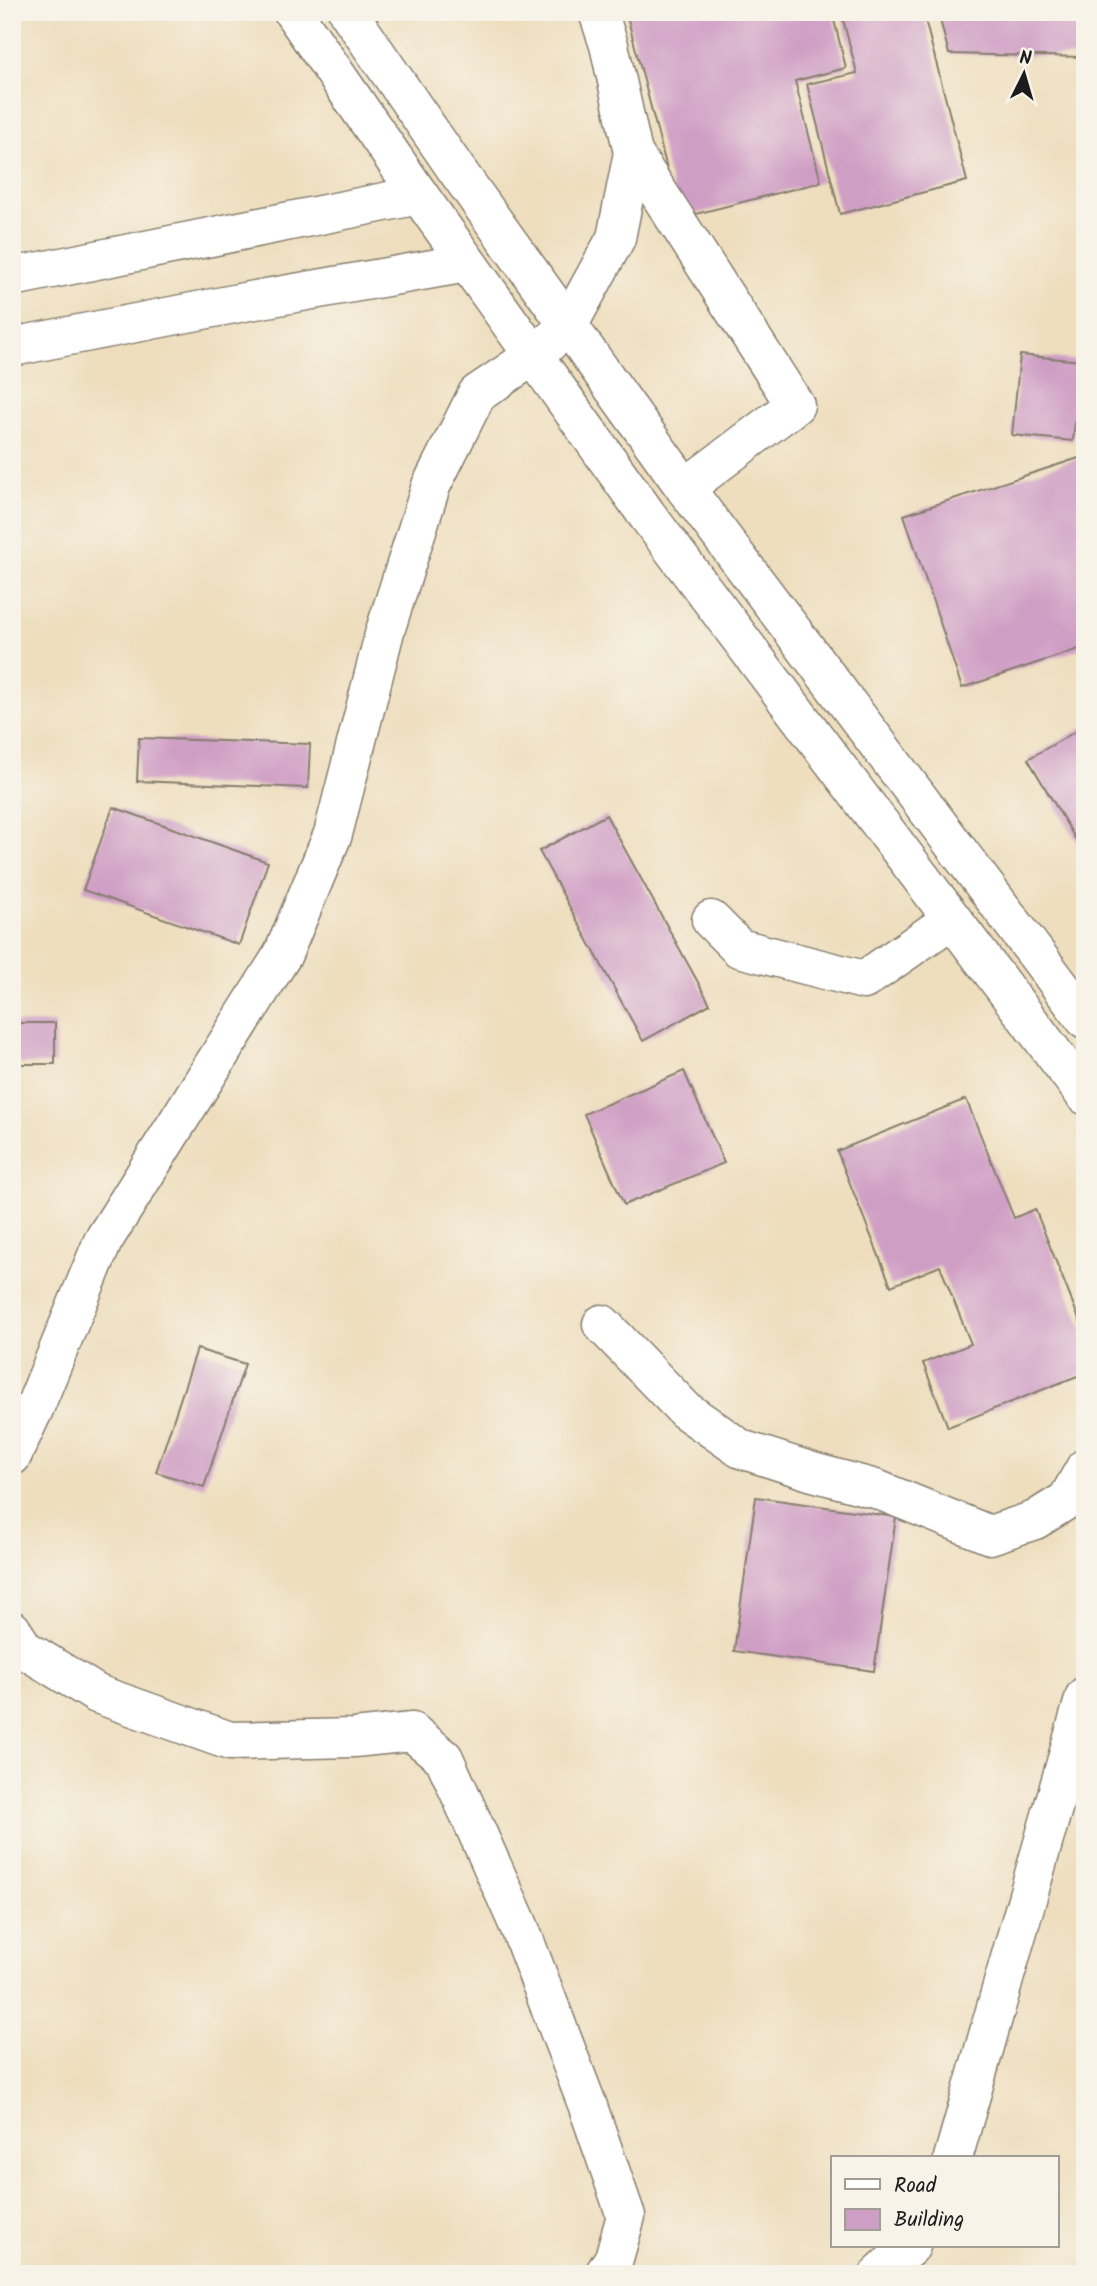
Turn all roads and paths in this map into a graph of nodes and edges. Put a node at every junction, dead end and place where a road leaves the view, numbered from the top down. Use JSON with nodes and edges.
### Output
{"nodes":[{"id":1,"x":293,"y":12,"type":"edge"},
{"id":2,"x":348,"y":12,"type":"edge"},
{"id":3,"x":598,"y":12,"type":"edge"},
{"id":4,"x":633,"y":153,"type":"junction"},
{"id":5,"x":419,"y":195,"type":"junction"},
{"id":6,"x":467,"y":263,"type":"junction"},
{"id":7,"x":12,"y":277,"type":"edge"},
{"id":8,"x":568,"y":326,"type":"junction"},
{"id":9,"x":12,"y":347,"type":"edge"},
{"id":10,"x":533,"y":356,"type":"junction"},
{"id":11,"x":685,"y":488,"type":"junction"},
{"id":12,"x":952,"y":919,"type":"junction"},
{"id":13,"x":711,"y":920,"type":"dead end"},
{"id":14,"x":1056,"y":981,"type":"junction"},
{"id":15,"x":1019,"y":1008,"type":"junction"},
{"id":16,"x":1085,"y":1019,"type":"edge"},
{"id":17,"x":1085,"y":1095,"type":"edge"},
{"id":18,"x":602,"y":1324,"type":"dead end"},
{"id":19,"x":12,"y":1456,"type":"edge"},
{"id":20,"x":1085,"y":1468,"type":"edge"},
{"id":21,"x":12,"y":1630,"type":"edge"},
{"id":22,"x":1085,"y":1696,"type":"edge"},
{"id":23,"x":954,"y":2156,"type":"edge"},
{"id":24,"x":909,"y":2248,"type":"edge"},
{"id":25,"x":604,"y":2274,"type":"edge"},
{"id":26,"x":879,"y":2274,"type":"edge"}],
"edges":[{"from":1,"to":5,"type":"main road"},
{"from":2,"to":8,"type":"main road"},
{"from":3,"to":4,"type":"main road"},
{"from":4,"to":8,"type":"main road"},
{"from":4,"to":11,"type":"main road"},
{"from":5,"to":6,"type":"main road"},
{"from":5,"to":7,"type":"main road"},
{"from":6,"to":9,"type":"main road"},
{"from":6,"to":10,"type":"main road"},
{"from":8,"to":10,"type":"main road"},
{"from":8,"to":11,"type":"main road"},
{"from":10,"to":12,"type":"main road"},
{"from":10,"to":19,"type":"main road"},
{"from":11,"to":14,"type":"main road"},
{"from":12,"to":13,"type":"main road"},
{"from":12,"to":15,"type":"main road"},
{"from":14,"to":15,"type":"main road"},
{"from":14,"to":16,"type":"main road"},
{"from":15,"to":17,"type":"main road"},
{"from":18,"to":20,"type":"main road"},
{"from":21,"to":25,"type":"main road"},
{"from":22,"to":23,"type":"main road"},
{"from":24,"to":26,"type":"main road"}]}
